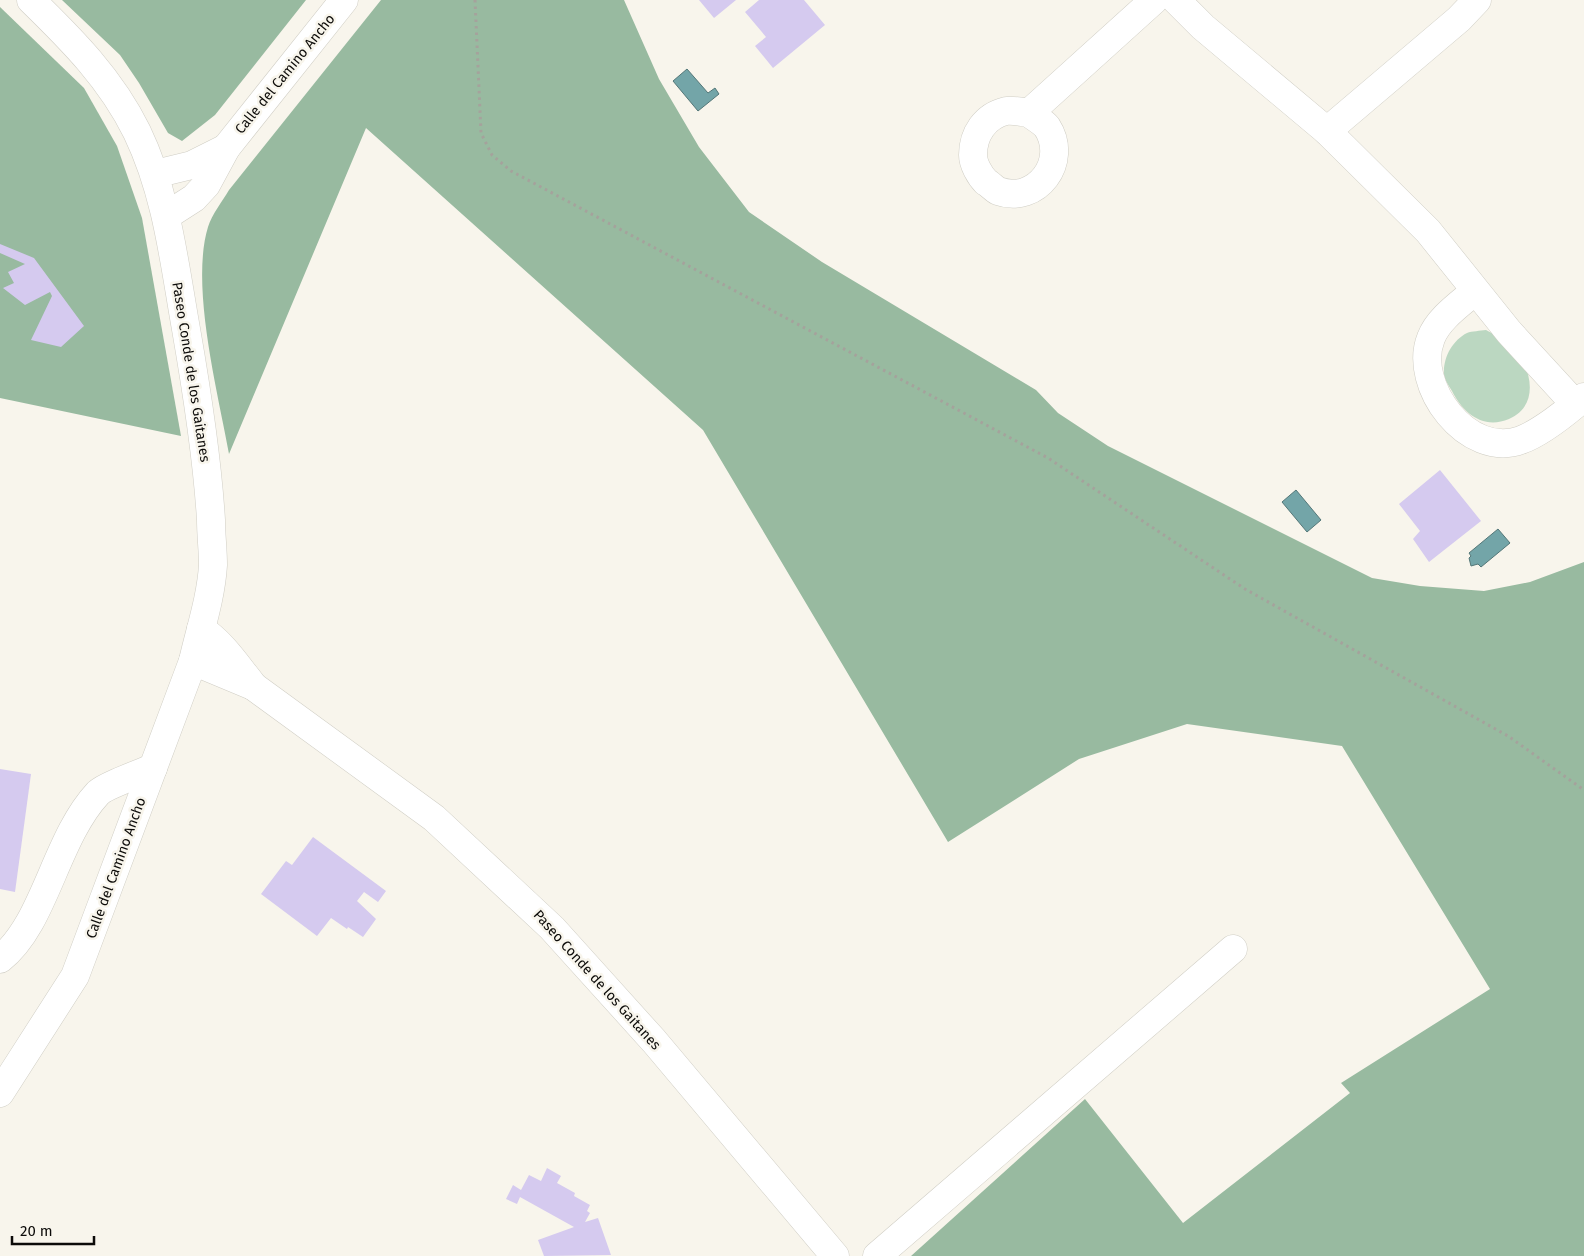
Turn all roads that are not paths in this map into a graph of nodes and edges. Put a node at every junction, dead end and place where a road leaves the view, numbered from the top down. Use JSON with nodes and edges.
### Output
{"nodes":[{"id":1,"x":31,"y":0,"type":"edge"},
{"id":2,"x":344,"y":0,"type":"edge"},
{"id":3,"x":1154,"y":0,"type":"edge"},
{"id":4,"x":1176,"y":0,"type":"edge"},
{"id":5,"x":1477,"y":0,"type":"edge"},
{"id":6,"x":1029,"y":113,"type":"dead end"},
{"id":7,"x":1326,"y":131,"type":"junction"},
{"id":8,"x":226,"y":148,"type":"junction"},
{"id":9,"x":155,"y":174,"type":"junction"},
{"id":10,"x":166,"y":216,"type":"junction"},
{"id":11,"x":1475,"y":291,"type":"junction"},
{"id":12,"x":1580,"y":401,"type":"edge"},
{"id":13,"x":201,"y":629,"type":"junction"},
{"id":14,"x":192,"y":661,"type":"junction"},
{"id":15,"x":253,"y":686,"type":"junction"},
{"id":16,"x":153,"y":768,"type":"junction"},
{"id":17,"x":1233,"y":949,"type":"dead end"},
{"id":18,"x":0,"y":959,"type":"edge"},
{"id":19,"x":0,"y":1093,"type":"edge"},
{"id":20,"x":835,"y":1256,"type":"edge"},
{"id":21,"x":877,"y":1256,"type":"edge"}],
"edges":[{"from":1,"to":9,"type":"street","name":"Paseo Conde de los Gaitanes"},
{"from":2,"to":8,"type":"street","name":"Calle del Camino Ancho"},
{"from":3,"to":6,"type":"street"},
{"from":4,"to":7,"type":"street"},
{"from":5,"to":7,"type":"street"},
{"from":7,"to":11,"type":"street"},
{"from":8,"to":9,"type":"street","name":"Calle del Camino Ancho"},
{"from":8,"to":10,"type":"street","name":"Calle del Camino Ancho"},
{"from":9,"to":10,"type":"street","name":"Paseo Conde de los Gaitanes"},
{"from":10,"to":13,"type":"street","name":"Paseo Conde de los Gaitanes"},
{"from":11,"to":12,"type":"street"},
{"from":11,"to":12,"type":"street"},
{"from":13,"to":14,"type":"street","name":"Calle del Camino Ancho"},
{"from":13,"to":15,"type":"street","name":"Paseo Conde de los Gaitanes"},
{"from":14,"to":15,"type":"street","name":"Paseo Conde de los Gaitanes"},
{"from":14,"to":16,"type":"street","name":"Calle del Camino Ancho"},
{"from":15,"to":20,"type":"street","name":"Paseo Conde de los Gaitanes"},
{"from":16,"to":18,"type":"street"},
{"from":16,"to":19,"type":"street","name":"Calle del Camino Ancho"},
{"from":17,"to":21,"type":"street"}]}
